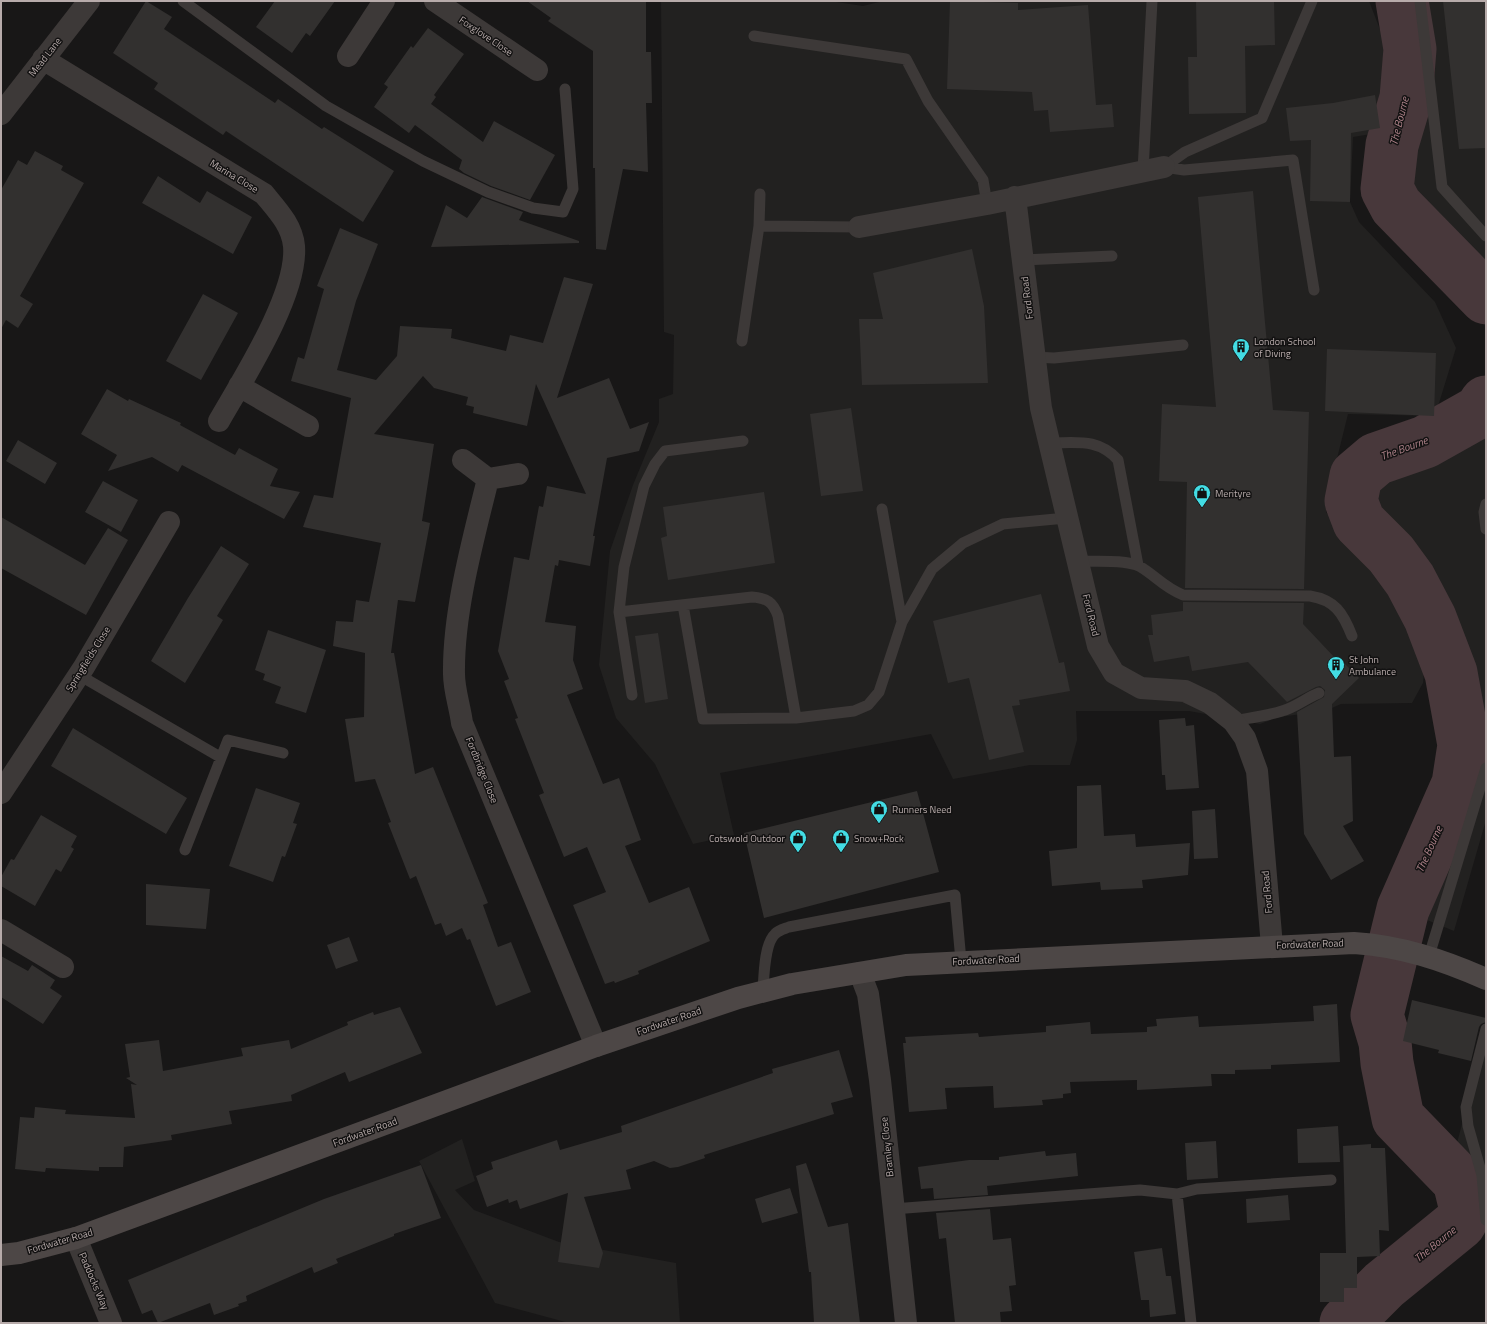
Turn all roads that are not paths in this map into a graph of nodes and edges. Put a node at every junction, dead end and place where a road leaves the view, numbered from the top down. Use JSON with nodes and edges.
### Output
{"nodes":[{"id":1,"x":89,"y":1,"type":"edge"},
{"id":2,"x":183,"y":1,"type":"edge"},
{"id":3,"x":384,"y":1,"type":"edge"},
{"id":4,"x":435,"y":1,"type":"edge"},
{"id":5,"x":1152,"y":1,"type":"edge"},
{"id":6,"x":1312,"y":1,"type":"edge"},
{"id":7,"x":1420,"y":1,"type":"edge"},
{"id":8,"x":754,"y":36,"type":"dead end"},
{"id":9,"x":348,"y":56,"type":"dead end"},
{"id":10,"x":43,"y":59,"type":"junction"},
{"id":11,"x":537,"y":70,"type":"dead end"},
{"id":12,"x":565,"y":89,"type":"dead end"},
{"id":13,"x":1,"y":114,"type":"edge"},
{"id":14,"x":1164,"y":167,"type":"junction"},
{"id":15,"x":1143,"y":171,"type":"junction"},
{"id":16,"x":760,"y":194,"type":"dead end"},
{"id":17,"x":1015,"y":197,"type":"junction"},
{"id":18,"x":987,"y":204,"type":"junction"},
{"id":19,"x":758,"y":226,"type":"junction"},
{"id":20,"x":860,"y":228,"type":"joint"},
{"id":21,"x":1486,"y":236,"type":"edge"},
{"id":22,"x":1112,"y":256,"type":"dead end"},
{"id":23,"x":1023,"y":260,"type":"junction"},
{"id":24,"x":1314,"y":290,"type":"dead end"},
{"id":25,"x":742,"y":341,"type":"dead end"},
{"id":26,"x":1183,"y":345,"type":"dead end"},
{"id":27,"x":1034,"y":357,"type":"junction"},
{"id":28,"x":239,"y":386,"type":"junction"},
{"id":29,"x":219,"y":422,"type":"dead end"},
{"id":30,"x":308,"y":426,"type":"dead end"},
{"id":31,"x":744,"y":441,"type":"dead end"},
{"id":32,"x":1049,"y":443,"type":"junction"},
{"id":33,"x":462,"y":460,"type":"dead end"},
{"id":34,"x":518,"y":474,"type":"dead end"},
{"id":35,"x":488,"y":479,"type":"junction"},
{"id":36,"x":1486,"y":504,"type":"edge"},
{"id":37,"x":882,"y":509,"type":"dead end"},
{"id":38,"x":1066,"y":518,"type":"junction"},
{"id":39,"x":169,"y":522,"type":"dead end"},
{"id":40,"x":1486,"y":529,"type":"edge"},
{"id":41,"x":1077,"y":561,"type":"junction"},
{"id":42,"x":1138,"y":565,"type":"junction"},
{"id":43,"x":683,"y":605,"type":"junction"},
{"id":44,"x":619,"y":612,"type":"junction"},
{"id":45,"x":902,"y":622,"type":"junction"},
{"id":46,"x":1352,"y":636,"type":"dead end"},
{"id":47,"x":79,"y":675,"type":"junction"},
{"id":48,"x":1318,"y":693,"type":"dead end"},
{"id":49,"x":632,"y":695,"type":"dead end"},
{"id":50,"x":796,"y":718,"type":"junction"},
{"id":51,"x":1233,"y":721,"type":"junction"},
{"id":52,"x":283,"y":753,"type":"dead end"},
{"id":53,"x":220,"y":757,"type":"junction"},
{"id":54,"x":1486,"y":768,"type":"edge"},
{"id":55,"x":1,"y":793,"type":"edge"},
{"id":56,"x":185,"y":850,"type":"dead end"},
{"id":57,"x":1,"y":930,"type":"edge"},
{"id":58,"x":1272,"y":946,"type":"junction"},
{"id":59,"x":1425,"y":955,"type":"junction"},
{"id":60,"x":960,"y":961,"type":"junction"},
{"id":61,"x":63,"y":967,"type":"dead end"},
{"id":62,"x":860,"y":974,"type":"junction"},
{"id":63,"x":1486,"y":978,"type":"edge"},
{"id":64,"x":763,"y":991,"type":"junction"},
{"id":65,"x":1486,"y":1029,"type":"edge"},
{"id":66,"x":596,"y":1046,"type":"junction"},
{"id":67,"x":1331,"y":1180,"type":"dead end"},
{"id":68,"x":1177,"y":1194,"type":"junction"},
{"id":69,"x":893,"y":1209,"type":"junction"},
{"id":70,"x":1486,"y":1220,"type":"edge"},
{"id":71,"x":76,"y":1238,"type":"junction"},
{"id":72,"x":1,"y":1255,"type":"edge"},
{"id":73,"x":112,"y":1323,"type":"edge"},
{"id":74,"x":906,"y":1323,"type":"edge"},
{"id":75,"x":1191,"y":1323,"type":"edge"}],
"edges":[{"from":1,"to":10,"type":"street","name":"Mead Lane"},
{"from":2,"to":12,"type":"lane"},
{"from":3,"to":9,"type":"street"},
{"from":4,"to":11,"type":"street","name":"Foxglove Close"},
{"from":5,"to":15,"type":"lane"},
{"from":6,"to":14,"type":"lane"},
{"from":7,"to":21,"type":"lane"},
{"from":8,"to":18,"type":"lane"},
{"from":10,"to":13,"type":"street","name":"Mead Lane"},
{"from":10,"to":28,"type":"street","name":"Marina Close"},
{"from":14,"to":15,"type":"street"},
{"from":14,"to":24,"type":"lane"},
{"from":15,"to":17,"type":"street"},
{"from":16,"to":19,"type":"lane"},
{"from":17,"to":18,"type":"street"},
{"from":17,"to":23,"type":"street","name":"Ford Road"},
{"from":18,"to":20,"type":"street"},
{"from":19,"to":20,"type":"lane"},
{"from":19,"to":25,"type":"lane"},
{"from":22,"to":23,"type":"lane"},
{"from":23,"to":27,"type":"street","name":"Ford Road"},
{"from":26,"to":27,"type":"lane"},
{"from":27,"to":32,"type":"street","name":"Ford Road"},
{"from":28,"to":29,"type":"street","name":"Marina Close"},
{"from":28,"to":30,"type":"street"},
{"from":31,"to":44,"type":"lane"},
{"from":32,"to":38,"type":"street","name":"Ford Road"},
{"from":32,"to":42,"type":"lane"},
{"from":33,"to":35,"type":"street"},
{"from":34,"to":35,"type":"street"},
{"from":35,"to":66,"type":"street","name":"Fordbridge Close"},
{"from":36,"to":40,"type":"lane"},
{"from":37,"to":45,"type":"lane"},
{"from":38,"to":41,"type":"street","name":"Ford Road"},
{"from":38,"to":45,"type":"lane"},
{"from":39,"to":47,"type":"street","name":"Springfields Close"},
{"from":41,"to":42,"type":"lane"},
{"from":41,"to":51,"type":"street","name":"Ford Road"},
{"from":42,"to":46,"type":"lane"},
{"from":43,"to":44,"type":"lane"},
{"from":43,"to":50,"type":"lane"},
{"from":43,"to":50,"type":"lane"},
{"from":44,"to":49,"type":"lane"},
{"from":45,"to":50,"type":"lane"},
{"from":47,"to":53,"type":"lane"},
{"from":47,"to":55,"type":"street","name":"Springfields Close"},
{"from":48,"to":51,"type":"lane"},
{"from":51,"to":58,"type":"street","name":"Ford Road"},
{"from":52,"to":53,"type":"lane"},
{"from":53,"to":56,"type":"lane"},
{"from":54,"to":59,"type":"lane"},
{"from":57,"to":61,"type":"street"},
{"from":58,"to":59,"type":"main road","name":"Fordwater Road"},
{"from":58,"to":60,"type":"main road","name":"Fordwater Road"},
{"from":59,"to":63,"type":"main road"},
{"from":60,"to":62,"type":"main road","name":"Fordwater Road"},
{"from":60,"to":64,"type":"lane"},
{"from":62,"to":64,"type":"main road","name":"Fordwater Road"},
{"from":62,"to":69,"type":"street","name":"Bramley Close"},
{"from":64,"to":66,"type":"main road","name":"Fordwater Road"},
{"from":65,"to":70,"type":"lane"},
{"from":66,"to":71,"type":"main road","name":"Fordwater Road"},
{"from":67,"to":68,"type":"lane"},
{"from":68,"to":69,"type":"lane"},
{"from":68,"to":75,"type":"lane"},
{"from":69,"to":74,"type":"street","name":"Bramley Close"},
{"from":71,"to":72,"type":"main road","name":"Fordwater Road"},
{"from":71,"to":73,"type":"street","name":"Paddocks Way"}]}
